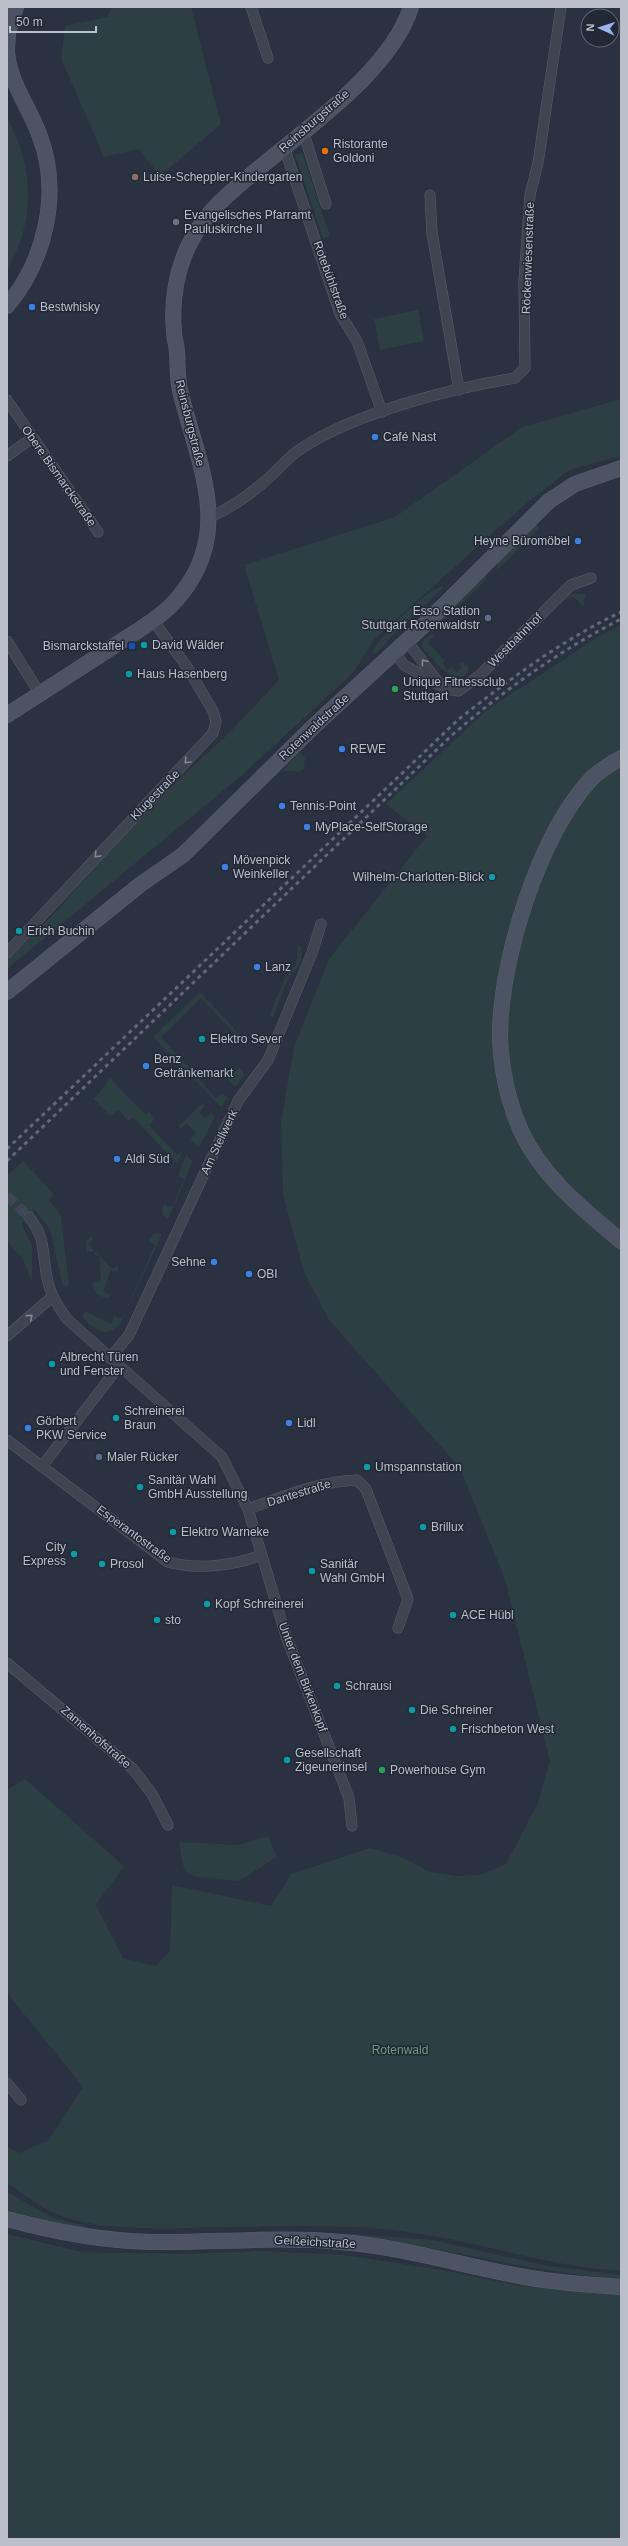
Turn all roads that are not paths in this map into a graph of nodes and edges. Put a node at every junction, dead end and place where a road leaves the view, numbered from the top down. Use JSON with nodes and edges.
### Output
{"nodes":[{"id":1,"x":16,"y":7,"type":"edge"},
{"id":2,"x":251,"y":7,"type":"edge"},
{"id":3,"x":411,"y":7,"type":"edge"},
{"id":4,"x":562,"y":7,"type":"edge"},
{"id":5,"x":7,"y":50,"type":"edge"},
{"id":6,"x":7,"y":53,"type":"edge"},
{"id":7,"x":268,"y":58,"type":"dead end"},
{"id":8,"x":303,"y":131,"type":"junction"},
{"id":9,"x":284,"y":147,"type":"junction"},
{"id":10,"x":430,"y":195,"type":"dead end"},
{"id":11,"x":326,"y":204,"type":"dead end"},
{"id":12,"x":7,"y":306,"type":"edge"},
{"id":13,"x":459,"y":390,"type":"junction"},
{"id":14,"x":7,"y":400,"type":"edge"},
{"id":15,"x":382,"y":412,"type":"junction"},
{"id":16,"x":32,"y":438,"type":"junction"},
{"id":17,"x":7,"y":456,"type":"edge"},
{"id":18,"x":621,"y":468,"type":"edge"},
{"id":19,"x":210,"y":517,"type":"junction"},
{"id":20,"x":98,"y":532,"type":"dead end"},
{"id":21,"x":591,"y":578,"type":"dead end"},
{"id":22,"x":153,"y":620,"type":"junction"},
{"id":23,"x":7,"y":641,"type":"edge"},
{"id":24,"x":407,"y":641,"type":"junction"},
{"id":25,"x":395,"y":653,"type":"junction"},
{"id":26,"x":439,"y":684,"type":"junction"},
{"id":27,"x":40,"y":694,"type":"junction"},
{"id":28,"x":7,"y":715,"type":"edge"},
{"id":29,"x":621,"y":758,"type":"edge"},
{"id":30,"x":321,"y":924,"type":"dead end"},
{"id":31,"x":7,"y":953,"type":"edge"},
{"id":32,"x":7,"y":992,"type":"edge"},
{"id":33,"x":28,"y":1217,"type":"tunnel mouth"},
{"id":34,"x":621,"y":1241,"type":"edge"},
{"id":35,"x":52,"y":1297,"type":"junction"},
{"id":36,"x":7,"y":1336,"type":"edge"},
{"id":37,"x":110,"y":1358,"type":"junction"},
{"id":38,"x":120,"y":1366,"type":"junction"},
{"id":39,"x":7,"y":1440,"type":"edge"},
{"id":40,"x":43,"y":1465,"type":"junction"},
{"id":41,"x":248,"y":1509,"type":"junction"},
{"id":42,"x":261,"y":1555,"type":"junction"},
{"id":43,"x":398,"y":1628,"type":"dead end"},
{"id":44,"x":7,"y":1663,"type":"edge"},
{"id":45,"x":168,"y":1825,"type":"dead end"},
{"id":46,"x":352,"y":1826,"type":"dead end"},
{"id":47,"x":7,"y":2083,"type":"edge"},
{"id":48,"x":21,"y":2100,"type":"dead end"},
{"id":49,"x":7,"y":2219,"type":"edge"},
{"id":50,"x":621,"y":2287,"type":"edge"}],
"edges":[{"from":1,"to":5,"type":"main road"},
{"from":2,"to":7,"type":"street"},
{"from":3,"to":8,"type":"main road","name":"Reinsburgstraße"},
{"from":4,"to":13,"type":"street","name":"Röckenwiesenstraße"},
{"from":6,"to":12,"type":"main road"},
{"from":8,"to":9,"type":"main road","name":"Reinsburgstraße"},
{"from":8,"to":11,"type":"street"},
{"from":9,"to":15,"type":"street","name":"Rotebühlstraße"},
{"from":9,"to":19,"type":"main road","name":"Reinsburgstraße"},
{"from":10,"to":13,"type":"street"},
{"from":13,"to":15,"type":"street","name":"Röckenwiesenstraße"},
{"from":14,"to":16,"type":"street","name":"Obere Bismarckstraße"},
{"from":15,"to":19,"type":"street","name":"Röckenwiesenstraße"},
{"from":16,"to":17,"type":"street"},
{"from":16,"to":20,"type":"street","name":"Obere Bismarckstraße"},
{"from":18,"to":24,"type":"main road","name":"Rotenwaldstraße"},
{"from":19,"to":22,"type":"main road","name":"Reinsburgstraße"},
{"from":21,"to":26,"type":"street","name":"Westbahnhof"},
{"from":22,"to":27,"type":"main road","name":"Reinsburgstraße"},
{"from":22,"to":31,"type":"street","name":"Klugestraße","one_way":true},
{"from":23,"to":27,"type":"street"},
{"from":24,"to":25,"type":"main road","name":"Rotenwaldstraße"},
{"from":26,"to":24,"type":"street","one_way":true},
{"from":25,"to":26,"type":"street","name":"Westbahnhof"},
{"from":25,"to":32,"type":"main road","name":"Rotenwaldstraße"},
{"from":27,"to":28,"type":"main road","name":"Reinsburgstraße"},
{"from":29,"to":34,"type":"main road"},
{"from":30,"to":37,"type":"street","name":"Am Stellwerk"},
{"from":33,"to":35,"type":"street","name":"Unter dem Birkenkopf"},
{"from":36,"to":35,"type":"street","one_way":true},
{"from":35,"to":37,"type":"street","name":"Unter dem Birkenkopf"},
{"from":37,"to":38,"type":"street","name":"Unter dem Birkenkopf"},
{"from":38,"to":40,"type":"street"},
{"from":38,"to":41,"type":"street","name":"Unter dem Birkenkopf"},
{"from":39,"to":40,"type":"street","name":"Esperantostraße"},
{"from":40,"to":42,"type":"street","name":"Esperantostraße"},
{"from":41,"to":42,"type":"street","name":"Unter dem Birkenkopf"},
{"from":41,"to":43,"type":"street","name":"Dantestraße"},
{"from":42,"to":46,"type":"street","name":"Unter dem Birkenkopf"},
{"from":44,"to":45,"type":"street","name":"Zamenhofstraße"},
{"from":47,"to":48,"type":"street"},
{"from":49,"to":50,"type":"main road","name":"Geißeichstraße"}]}
